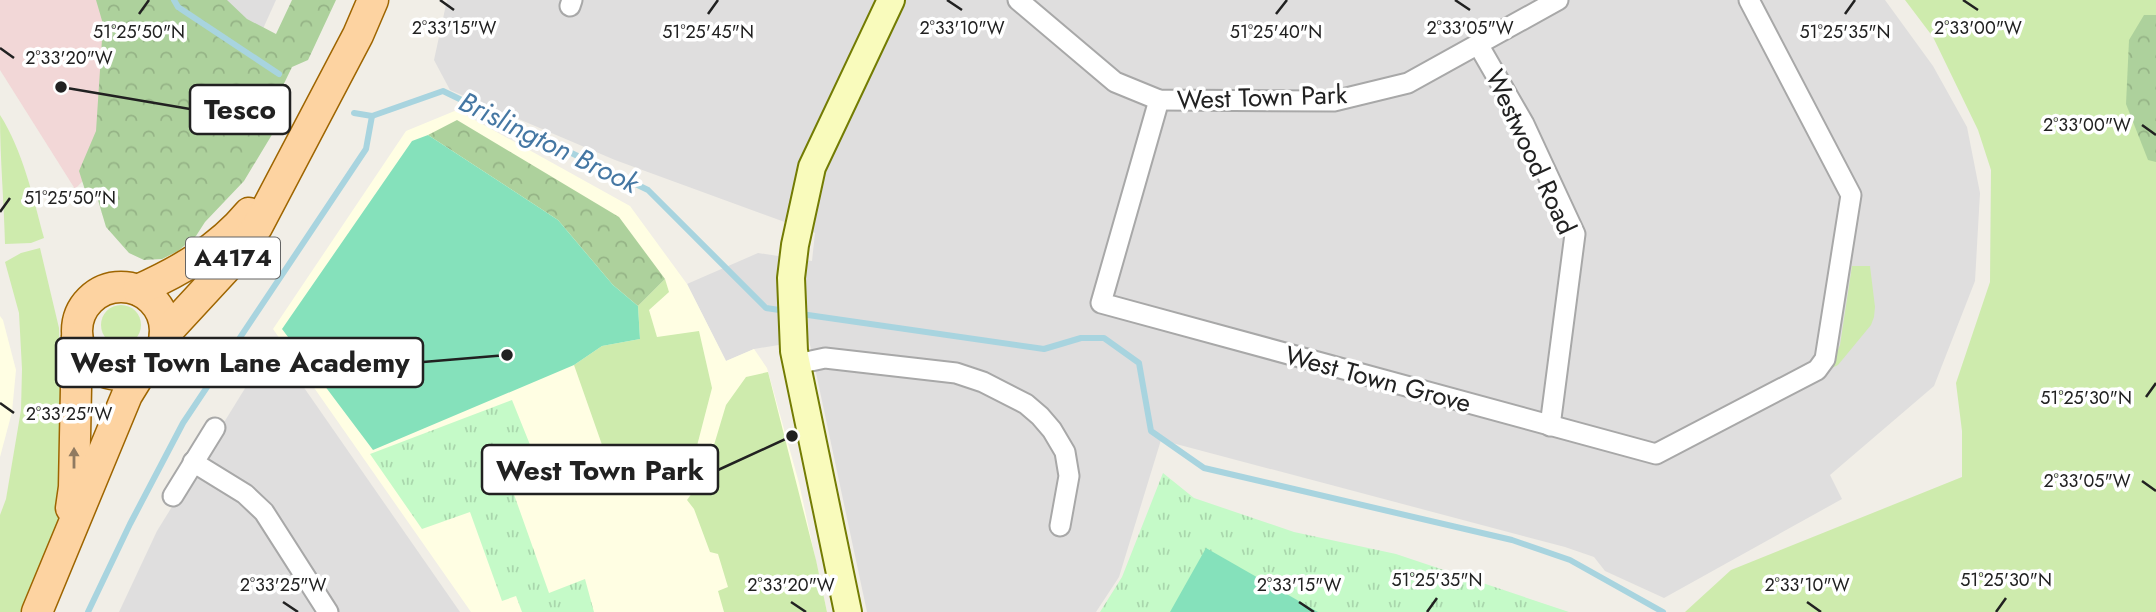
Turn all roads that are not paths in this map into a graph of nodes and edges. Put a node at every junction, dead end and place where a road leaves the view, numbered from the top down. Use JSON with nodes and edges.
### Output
{"nodes":[{"id":1,"x":373,"y":0,"type":"edge"},
{"id":2,"x":891,"y":0,"type":"edge"},
{"id":3,"x":1018,"y":0,"type":"edge"},
{"id":4,"x":1558,"y":0,"type":"edge"},
{"id":5,"x":1749,"y":0,"type":"edge"},
{"id":6,"x":1479,"y":46,"type":"junction"},
{"id":7,"x":1159,"y":100,"type":"junction"},
{"id":8,"x":285,"y":170,"type":"junction"},
{"id":9,"x":138,"y":290,"type":"junction"},
{"id":10,"x":77,"y":333,"type":"junction"},
{"id":11,"x":165,"y":334,"type":"junction"},
{"id":12,"x":797,"y":364,"type":"junction"},
{"id":13,"x":143,"y":369,"type":"junction"},
{"id":14,"x":1550,"y":426,"type":"junction"},
{"id":15,"x":215,"y":428,"type":"dead end"},
{"id":16,"x":193,"y":463,"type":"junction"},
{"id":17,"x":173,"y":496,"type":"dead end"},
{"id":18,"x":1060,"y":526,"type":"dead end"},
{"id":19,"x":64,"y":550,"type":"junction"},
{"id":20,"x":37,"y":612,"type":"edge"},
{"id":21,"x":328,"y":612,"type":"edge"},
{"id":22,"x":848,"y":612,"type":"edge"}],
"edges":[{"from":1,"to":8,"type":"main road","number":"A4174"},
{"from":2,"to":12,"type":"main road"},
{"from":3,"to":7,"type":"street","name":"West Town Park"},
{"from":4,"to":6,"type":"street","name":"West Town Park"},
{"from":5,"to":14,"type":"street","name":"West Town Grove"},
{"from":6,"to":7,"type":"street","name":"West Town Park"},
{"from":6,"to":14,"type":"street","name":"Westwood Road"},
{"from":7,"to":14,"type":"street","name":"West Town Grove"},
{"from":8,"to":9,"type":"main road","number":"A4174"},
{"from":8,"to":11,"type":"main road","number":"A4174"},
{"from":9,"to":10,"type":"main road","number":"A4174"},
{"from":9,"to":11,"type":"main road"},
{"from":10,"to":13,"type":"main road"},
{"from":19,"to":10,"type":"main road","number":"A4174","one_way":true},
{"from":11,"to":13,"type":"main road","number":"A4174"},
{"from":12,"to":18,"type":"street"},
{"from":12,"to":22,"type":"main road"},
{"from":13,"to":19,"type":"main road","number":"A4174"},
{"from":15,"to":16,"type":"street"},
{"from":16,"to":17,"type":"street"},
{"from":16,"to":21,"type":"street"},
{"from":19,"to":20,"type":"main road","number":"A4174"}]}
